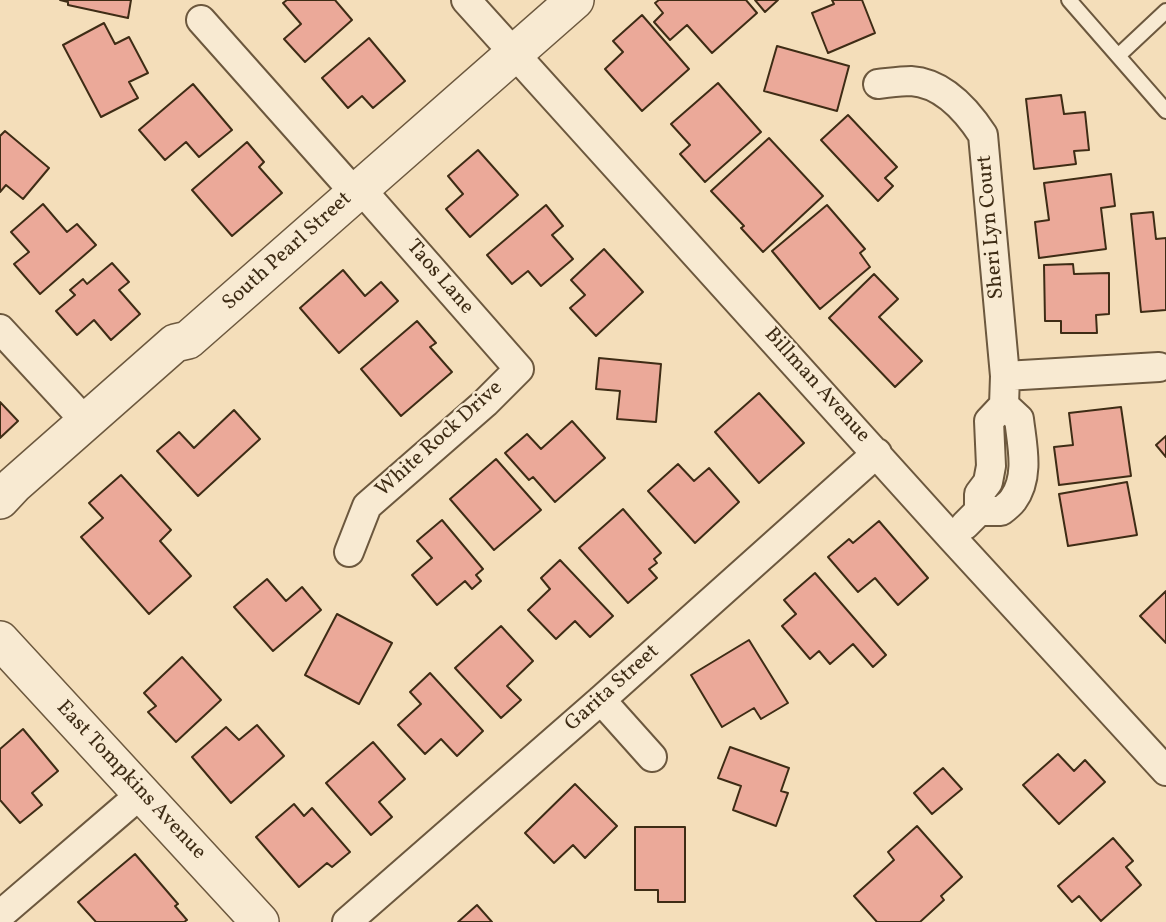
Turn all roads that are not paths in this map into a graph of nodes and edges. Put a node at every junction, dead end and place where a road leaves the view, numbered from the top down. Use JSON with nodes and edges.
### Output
{"nodes":[{"id":1,"x":466,"y":0,"type":"edge"},
{"id":2,"x":575,"y":0,"type":"edge"},
{"id":3,"x":1069,"y":0,"type":"edge"},
{"id":4,"x":1166,"y":12,"type":"edge"},
{"id":5,"x":201,"y":20,"type":"dead end"},
{"id":6,"x":514,"y":53,"type":"junction"},
{"id":7,"x":1118,"y":56,"type":"junction"},
{"id":8,"x":878,"y":84,"type":"dead end"},
{"id":9,"x":1166,"y":111,"type":"edge"},
{"id":10,"x":358,"y":190,"type":"junction"},
{"id":11,"x":0,"y":329,"type":"edge"},
{"id":12,"x":1159,"y":367,"type":"dead end"},
{"id":13,"x":519,"y":369,"type":"joint"},
{"id":14,"x":1005,"y":376,"type":"junction"},
{"id":15,"x":86,"y":422,"type":"junction"},
{"id":16,"x":877,"y":453,"type":"junction"},
{"id":17,"x":0,"y":500,"type":"edge"},
{"id":18,"x":952,"y":538,"type":"junction"},
{"id":19,"x":349,"y":552,"type":"dead end"},
{"id":20,"x":0,"y":640,"type":"edge"},
{"id":21,"x":601,"y":700,"type":"junction"},
{"id":22,"x":652,"y":757,"type":"dead end"},
{"id":23,"x":1166,"y":771,"type":"edge"},
{"id":24,"x":142,"y":793,"type":"junction"},
{"id":25,"x":0,"y":915,"type":"edge"},
{"id":26,"x":260,"y":922,"type":"edge"},
{"id":27,"x":347,"y":922,"type":"edge"}],
"edges":[{"from":1,"to":6,"type":"street","name":"Billman Avenue"},
{"from":2,"to":6,"type":"street","name":"South Pearl Street"},
{"from":3,"to":7,"type":"lane"},
{"from":4,"to":7,"type":"lane"},
{"from":5,"to":10,"type":"street","name":"Taos Lane"},
{"from":6,"to":10,"type":"street","name":"South Pearl Street"},
{"from":6,"to":16,"type":"street","name":"Billman Avenue"},
{"from":7,"to":9,"type":"lane"},
{"from":8,"to":14,"type":"street","name":"Sheri Lyn Court"},
{"from":10,"to":13,"type":"street","name":"Taos Lane"},
{"from":10,"to":15,"type":"street","name":"South Pearl Street"},
{"from":11,"to":15,"type":"street"},
{"from":12,"to":14,"type":"street"},
{"from":13,"to":19,"type":"street","name":"White Rock Drive"},
{"from":14,"to":18,"type":"street","name":"Sheri Lyn Court"},
{"from":15,"to":17,"type":"street","name":"South Pearl Street"},
{"from":16,"to":18,"type":"street","name":"Billman Avenue"},
{"from":16,"to":21,"type":"street","name":"Garita Street"},
{"from":18,"to":23,"type":"street","name":"Billman Avenue"},
{"from":20,"to":24,"type":"street","name":"East Tompkins Avenue"},
{"from":21,"to":22,"type":"street"},
{"from":21,"to":27,"type":"street","name":"Garita Street"},
{"from":24,"to":25,"type":"street"},
{"from":24,"to":26,"type":"street","name":"East Tompkins Avenue"}]}
